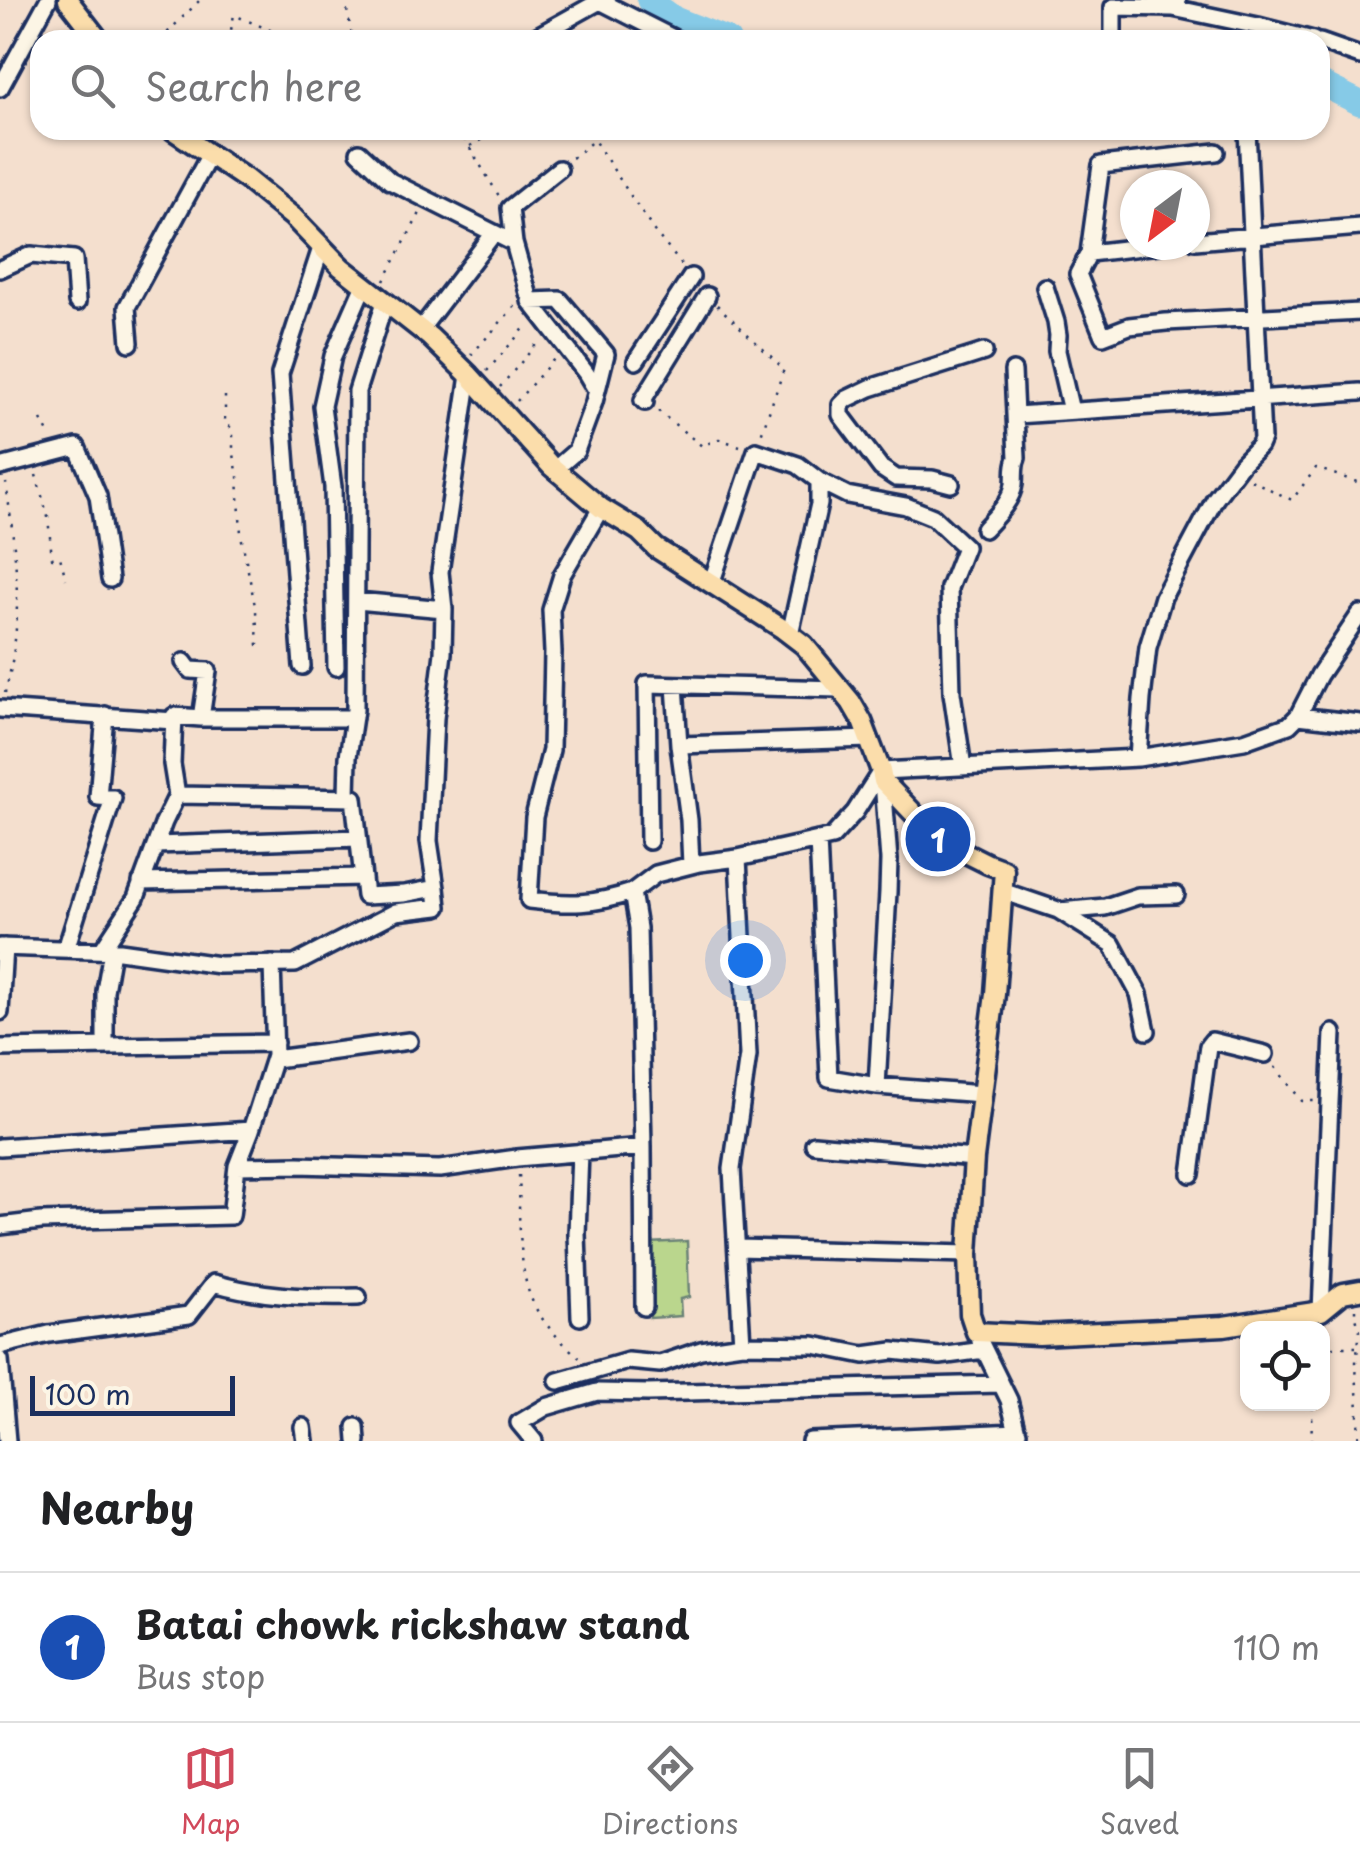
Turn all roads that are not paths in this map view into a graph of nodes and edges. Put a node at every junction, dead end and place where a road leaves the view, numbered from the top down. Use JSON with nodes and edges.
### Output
{"nodes":[{"id":1,"x":48,"y":0,"type":"edge"},
{"id":2,"x":68,"y":0,"type":"edge"},
{"id":3,"x":599,"y":0,"type":"edge"},
{"id":4,"x":1146,"y":4,"type":"edge"},
{"id":5,"x":1176,"y":4,"type":"edge"},
{"id":6,"x":1115,"y":8,"type":"edge"},
{"id":7,"x":32,"y":30,"type":"edge"},
{"id":8,"x":90,"y":30,"type":"edge"},
{"id":9,"x":547,"y":30,"type":"edge"},
{"id":10,"x":658,"y":30,"type":"edge"},
{"id":11,"x":1275,"y":30,"type":"edge"},
{"id":12,"x":30,"y":33,"type":"edge"},
{"id":13,"x":1330,"y":46,"type":"edge"},
{"id":14,"x":1360,"y":56,"type":"edge"},
{"id":15,"x":0,"y":88,"type":"edge"},
{"id":16,"x":187,"y":140,"type":"edge"},
{"id":17,"x":1247,"y":140,"type":"edge"},
{"id":18,"x":358,"y":152,"type":"dead end"},
{"id":19,"x":1216,"y":152,"type":"dead end"},
{"id":20,"x":209,"y":156,"type":"junction"},
{"id":21,"x":559,"y":169,"type":"dead end"},
{"id":22,"x":1360,"y":227,"type":"edge"},
{"id":23,"x":494,"y":233,"type":"junction"},
{"id":24,"x":1252,"y":235,"type":"junction"},
{"id":25,"x":1210,"y":239,"type":"edge"},
{"id":26,"x":514,"y":243,"type":"junction"},
{"id":27,"x":322,"y":246,"type":"junction"},
{"id":28,"x":1120,"y":249,"type":"edge"},
{"id":29,"x":1089,"y":252,"type":"junction"},
{"id":30,"x":0,"y":269,"type":"edge"},
{"id":31,"x":691,"y":277,"type":"dead end"},
{"id":32,"x":1045,"y":287,"type":"dead end"},
{"id":33,"x":528,"y":293,"type":"road end"},
{"id":34,"x":375,"y":294,"type":"junction"},
{"id":35,"x":707,"y":296,"type":"dead end"},
{"id":36,"x":77,"y":302,"type":"dead end"},
{"id":37,"x":1360,"y":312,"type":"edge"},
{"id":38,"x":1256,"y":319,"type":"junction"},
{"id":39,"x":420,"y":330,"type":"junction"},
{"id":40,"x":130,"y":343,"type":"dead end"},
{"id":41,"x":984,"y":352,"type":"dead end"},
{"id":42,"x":636,"y":361,"type":"dead end"},
{"id":43,"x":1013,"y":371,"type":"dead end"},
{"id":44,"x":469,"y":375,"type":"junction"},
{"id":45,"x":596,"y":390,"type":"junction"},
{"id":46,"x":1360,"y":392,"type":"edge"},
{"id":47,"x":1260,"y":398,"type":"junction"},
{"id":48,"x":645,"y":402,"type":"road end"},
{"id":49,"x":1071,"y":411,"type":"junction"},
{"id":50,"x":1016,"y":415,"type":"junction"},
{"id":51,"x":2,"y":467,"type":"edge"},
{"id":52,"x":554,"y":470,"type":"junction"},
{"id":53,"x":819,"y":482,"type":"junction"},
{"id":54,"x":951,"y":484,"type":"dead end"},
{"id":55,"x":601,"y":508,"type":"junction"},
{"id":56,"x":984,"y":529,"type":"dead end"},
{"id":57,"x":110,"y":579,"type":"dead end"},
{"id":58,"x":710,"y":584,"type":"junction"},
{"id":59,"x":357,"y":601,"type":"junction"},
{"id":60,"x":444,"y":609,"type":"junction"},
{"id":61,"x":1360,"y":614,"type":"edge"},
{"id":62,"x":790,"y":634,"type":"junction"},
{"id":63,"x":184,"y":662,"type":"dead end"},
{"id":64,"x":302,"y":666,"type":"dead end"},
{"id":65,"x":356,"y":670,"type":"junction"},
{"id":66,"x":675,"y":685,"type":"junction"},
{"id":67,"x":839,"y":689,"type":"junction"},
{"id":68,"x":0,"y":709,"type":"edge"},
{"id":69,"x":105,"y":715,"type":"junction"},
{"id":70,"x":1298,"y":716,"type":"junction"},
{"id":71,"x":201,"y":718,"type":"junction"},
{"id":72,"x":354,"y":718,"type":"junction"},
{"id":73,"x":174,"y":721,"type":"junction"},
{"id":74,"x":1360,"y":724,"type":"edge"},
{"id":75,"x":870,"y":738,"type":"junction"},
{"id":76,"x":678,"y":745,"type":"junction"},
{"id":77,"x":1138,"y":758,"type":"junction"},
{"id":78,"x":963,"y":767,"type":"junction"},
{"id":79,"x":882,"y":776,"type":"junction"},
{"id":80,"x":177,"y":796,"type":"junction"},
{"id":81,"x":354,"y":798,"type":"junction"},
{"id":82,"x":358,"y":838,"type":"junction"},
{"id":83,"x":818,"y":840,"type":"junction"},
{"id":84,"x":648,"y":841,"type":"dead end"},
{"id":85,"x":156,"y":845,"type":"junction"},
{"id":86,"x":738,"y":858,"type":"junction"},
{"id":87,"x":691,"y":865,"type":"junction"},
{"id":88,"x":363,"y":877,"type":"junction"},
{"id":89,"x":141,"y":882,"type":"junction"},
{"id":90,"x":436,"y":888,"type":"junction"},
{"id":91,"x":1002,"y":891,"type":"junction"},
{"id":92,"x":632,"y":892,"type":"junction"},
{"id":93,"x":1176,"y":895,"type":"dead end"},
{"id":94,"x":1060,"y":911,"type":"junction"},
{"id":95,"x":2,"y":947,"type":"edge"},
{"id":96,"x":66,"y":949,"type":"junction"},
{"id":97,"x":107,"y":950,"type":"junction"},
{"id":98,"x":272,"y":964,"type":"junction"},
{"id":99,"x":0,"y":1012,"type":"edge"},
{"id":100,"x":1147,"y":1031,"type":"dead end"},
{"id":101,"x":1333,"y":1033,"type":"dead end"},
{"id":102,"x":409,"y":1040,"type":"dead end"},
{"id":103,"x":105,"y":1046,"type":"junction"},
{"id":104,"x":0,"y":1048,"type":"edge"},
{"id":105,"x":275,"y":1051,"type":"junction"},
{"id":106,"x":1265,"y":1054,"type":"road end"},
{"id":107,"x":878,"y":1086,"type":"junction"},
{"id":108,"x":982,"y":1094,"type":"junction"},
{"id":109,"x":252,"y":1130,"type":"junction"},
{"id":110,"x":814,"y":1144,"type":"dead end"},
{"id":111,"x":0,"y":1146,"type":"edge"},
{"id":112,"x":643,"y":1147,"type":"junction"},
{"id":113,"x":580,"y":1152,"type":"junction"},
{"id":114,"x":974,"y":1158,"type":"junction"},
{"id":115,"x":237,"y":1166,"type":"junction"},
{"id":116,"x":1191,"y":1174,"type":"dead end"},
{"id":117,"x":0,"y":1226,"type":"edge"},
{"id":118,"x":737,"y":1248,"type":"junction"},
{"id":119,"x":968,"y":1254,"type":"junction"},
{"id":120,"x":358,"y":1297,"type":"dead end"},
{"id":121,"x":1358,"y":1298,"type":"edge"},
{"id":122,"x":644,"y":1307,"type":"dead end"},
{"id":123,"x":1322,"y":1311,"type":"junction"},
{"id":124,"x":580,"y":1317,"type":"dead end"},
{"id":125,"x":980,"y":1341,"type":"junction"},
{"id":126,"x":742,"y":1344,"type":"junction"},
{"id":127,"x":0,"y":1346,"type":"edge"},
{"id":128,"x":0,"y":1360,"type":"edge"},
{"id":129,"x":558,"y":1381,"type":"dead end"},
{"id":130,"x":1000,"y":1384,"type":"junction"},
{"id":131,"x":1019,"y":1437,"type":"edge"},
{"id":132,"x":7,"y":1441,"type":"edge"},
{"id":133,"x":534,"y":1441,"type":"edge"},
{"id":134,"x":810,"y":1441,"type":"edge"}],
"edges":[{"from":1,"to":7,"type":"street"},
{"from":2,"to":8,"type":"main road"},
{"from":3,"to":9,"type":"street"},
{"from":3,"to":10,"type":"street"},
{"from":4,"to":5,"type":"street"},
{"from":4,"to":6,"type":"street"},
{"from":5,"to":11,"type":"street"},
{"from":12,"to":15,"type":"street"},
{"from":13,"to":14,"type":"street"},
{"from":16,"to":20,"type":"main road"},
{"from":17,"to":24,"type":"street"},
{"from":18,"to":23,"type":"street"},
{"from":19,"to":29,"type":"street"},
{"from":20,"to":27,"type":"main road"},
{"from":20,"to":40,"type":"street"},
{"from":21,"to":26,"type":"street"},
{"from":22,"to":24,"type":"street"},
{"from":23,"to":26,"type":"street"},
{"from":23,"to":39,"type":"street"},
{"from":24,"to":25,"type":"street"},
{"from":24,"to":38,"type":"street"},
{"from":26,"to":33,"type":"street"},
{"from":27,"to":34,"type":"main road"},
{"from":27,"to":64,"type":"street"},
{"from":28,"to":29,"type":"street"},
{"from":29,"to":38,"type":"street"},
{"from":30,"to":36,"type":"street"},
{"from":31,"to":42,"type":"street"},
{"from":32,"to":49,"type":"street"},
{"from":34,"to":39,"type":"main road"},
{"from":34,"to":59,"type":"street"},
{"from":34,"to":65,"type":"street"},
{"from":35,"to":48,"type":"street"},
{"from":37,"to":38,"type":"street"},
{"from":38,"to":47,"type":"street"},
{"from":39,"to":44,"type":"main road"},
{"from":41,"to":54,"type":"street"},
{"from":43,"to":50,"type":"street"},
{"from":44,"to":52,"type":"main road"},
{"from":44,"to":60,"type":"street"},
{"from":45,"to":45,"type":"street"},
{"from":45,"to":52,"type":"street"},
{"from":46,"to":47,"type":"street"},
{"from":47,"to":49,"type":"street"},
{"from":47,"to":77,"type":"street"},
{"from":49,"to":50,"type":"street"},
{"from":50,"to":56,"type":"street"},
{"from":51,"to":57,"type":"street"},
{"from":52,"to":55,"type":"main road"},
{"from":53,"to":58,"type":"street"},
{"from":53,"to":62,"type":"street"},
{"from":53,"to":78,"type":"street"},
{"from":55,"to":58,"type":"main road"},
{"from":55,"to":92,"type":"street"},
{"from":58,"to":62,"type":"main road"},
{"from":59,"to":60,"type":"street"},
{"from":59,"to":65,"type":"street"},
{"from":60,"to":90,"type":"street"},
{"from":61,"to":70,"type":"street"},
{"from":62,"to":67,"type":"main road"},
{"from":63,"to":71,"type":"street"},
{"from":65,"to":72,"type":"street"},
{"from":66,"to":67,"type":"street"},
{"from":66,"to":76,"type":"street"},
{"from":66,"to":84,"type":"street"},
{"from":67,"to":75,"type":"main road"},
{"from":68,"to":69,"type":"street"},
{"from":69,"to":73,"type":"street"},
{"from":69,"to":96,"type":"street"},
{"from":70,"to":74,"type":"street"},
{"from":70,"to":77,"type":"street"},
{"from":71,"to":72,"type":"street"},
{"from":71,"to":73,"type":"street"},
{"from":72,"to":81,"type":"street"},
{"from":73,"to":80,"type":"street"},
{"from":75,"to":76,"type":"street"},
{"from":75,"to":79,"type":"main road"},
{"from":76,"to":87,"type":"street"},
{"from":77,"to":78,"type":"street"},
{"from":78,"to":79,"type":"street"},
{"from":79,"to":83,"type":"street"},
{"from":79,"to":91,"type":"main road"},
{"from":79,"to":107,"type":"street"},
{"from":80,"to":81,"type":"street"},
{"from":80,"to":85,"type":"street"},
{"from":81,"to":82,"type":"street"},
{"from":82,"to":85,"type":"street"},
{"from":82,"to":88,"type":"street"},
{"from":83,"to":86,"type":"street"},
{"from":83,"to":107,"type":"street"},
{"from":85,"to":89,"type":"street"},
{"from":86,"to":87,"type":"street"},
{"from":86,"to":118,"type":"street"},
{"from":87,"to":92,"type":"street"},
{"from":88,"to":89,"type":"street"},
{"from":88,"to":90,"type":"street"},
{"from":89,"to":97,"type":"street"},
{"from":90,"to":98,"type":"street"},
{"from":91,"to":94,"type":"street"},
{"from":91,"to":108,"type":"main road"},
{"from":92,"to":112,"type":"street"},
{"from":93,"to":94,"type":"street"},
{"from":94,"to":100,"type":"street"},
{"from":95,"to":96,"type":"street"},
{"from":95,"to":99,"type":"street"},
{"from":96,"to":97,"type":"street"},
{"from":97,"to":98,"type":"street"},
{"from":97,"to":103,"type":"street"},
{"from":98,"to":105,"type":"street"},
{"from":101,"to":123,"type":"street"},
{"from":102,"to":105,"type":"street"},
{"from":103,"to":104,"type":"street"},
{"from":103,"to":105,"type":"street"},
{"from":105,"to":109,"type":"street"},
{"from":106,"to":116,"type":"street"},
{"from":107,"to":108,"type":"street"},
{"from":108,"to":114,"type":"main road"},
{"from":109,"to":111,"type":"street"},
{"from":109,"to":115,"type":"street"},
{"from":110,"to":114,"type":"street"},
{"from":112,"to":113,"type":"street"},
{"from":112,"to":122,"type":"street"},
{"from":113,"to":115,"type":"street"},
{"from":113,"to":124,"type":"street"},
{"from":114,"to":119,"type":"main road"},
{"from":115,"to":117,"type":"street"},
{"from":118,"to":119,"type":"street"},
{"from":118,"to":126,"type":"street"},
{"from":119,"to":125,"type":"main road"},
{"from":120,"to":127,"type":"street"},
{"from":121,"to":123,"type":"main road"},
{"from":123,"to":125,"type":"main road"},
{"from":125,"to":126,"type":"street"},
{"from":125,"to":130,"type":"street"},
{"from":126,"to":129,"type":"street"},
{"from":128,"to":132,"type":"street"},
{"from":130,"to":131,"type":"street"},
{"from":130,"to":133,"type":"street"},
{"from":131,"to":134,"type":"street"}]}
